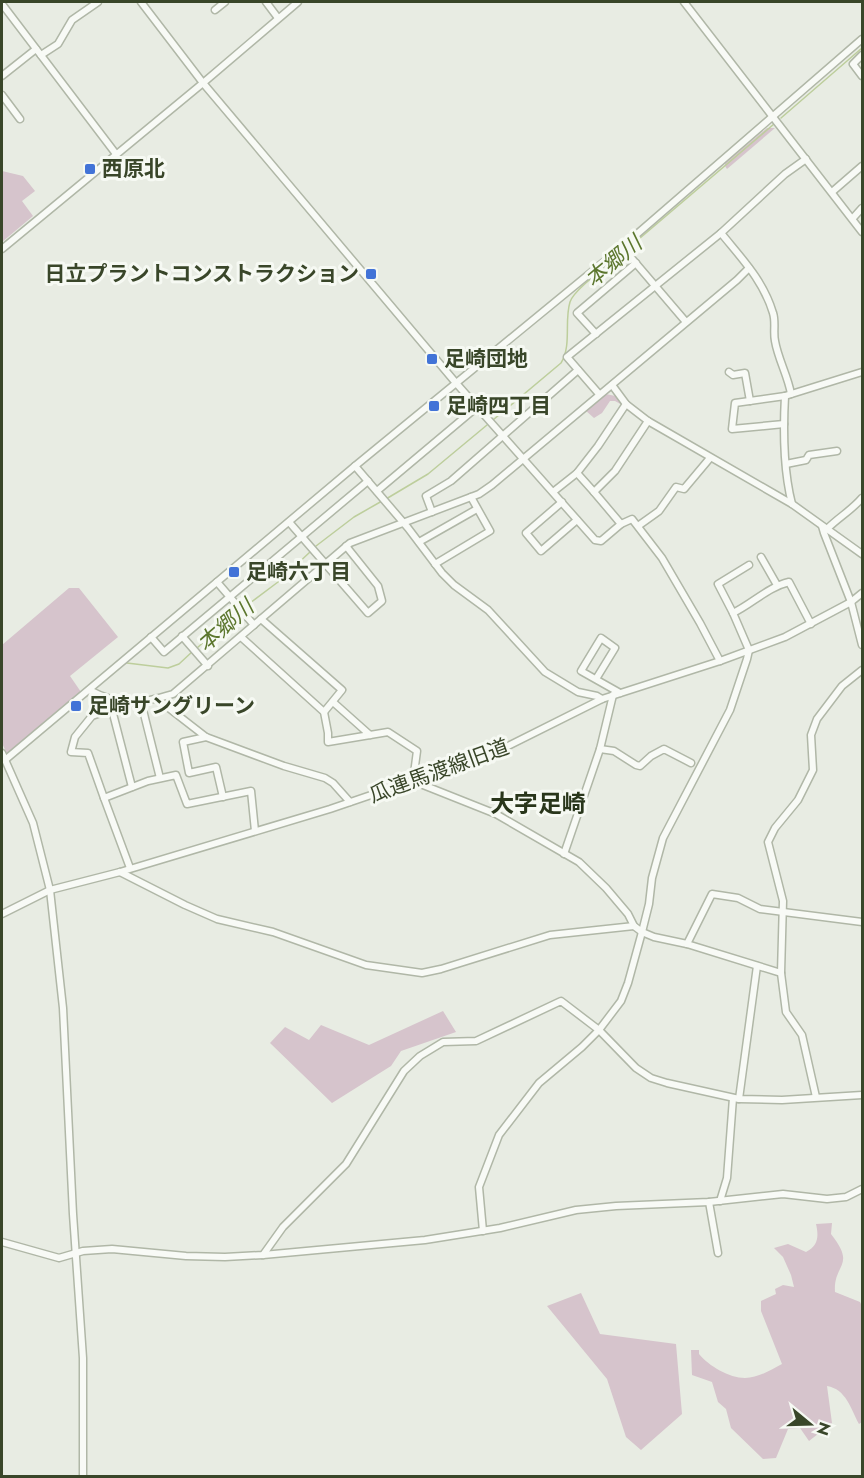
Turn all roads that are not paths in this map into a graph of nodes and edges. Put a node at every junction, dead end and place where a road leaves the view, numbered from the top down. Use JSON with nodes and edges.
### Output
{"nodes":[{"id":1,"x":98,"y":2,"type":"edge"},
{"id":2,"x":141,"y":2,"type":"edge"},
{"id":3,"x":225,"y":2,"type":"edge"},
{"id":4,"x":266,"y":2,"type":"edge"},
{"id":5,"x":298,"y":2,"type":"edge"},
{"id":6,"x":684,"y":2,"type":"edge"},
{"id":7,"x":2,"y":6,"type":"edge"},
{"id":8,"x":215,"y":10,"type":"dead end"},
{"id":9,"x":278,"y":18,"type":"junction"},
{"id":10,"x":862,"y":39,"type":"edge"},
{"id":11,"x":39,"y":52,"type":"junction"},
{"id":12,"x":862,"y":56,"type":"edge"},
{"id":13,"x":2,"y":76,"type":"edge"},
{"id":14,"x":862,"y":76,"type":"edge"},
{"id":15,"x":203,"y":83,"type":"junction"},
{"id":16,"x":2,"y":95,"type":"edge"},
{"id":17,"x":8,"y":104,"type":"junction"},
{"id":18,"x":2,"y":109,"type":"edge"},
{"id":19,"x":774,"y":117,"type":"junction"},
{"id":20,"x":20,"y":119,"type":"dead end"},
{"id":21,"x":116,"y":154,"type":"junction"},
{"id":22,"x":806,"y":159,"type":"junction"},
{"id":23,"x":862,"y":166,"type":"edge"},
{"id":24,"x":832,"y":192,"type":"junction"},
{"id":25,"x":862,"y":208,"type":"edge"},
{"id":26,"x":852,"y":218,"type":"junction"},
{"id":27,"x":721,"y":232,"type":"junction"},
{"id":28,"x":862,"y":232,"type":"edge"},
{"id":29,"x":622,"y":247,"type":"junction"},
{"id":30,"x":2,"y":249,"type":"edge"},
{"id":31,"x":636,"y":263,"type":"junction"},
{"id":32,"x":749,"y":268,"type":"junction"},
{"id":33,"x":655,"y":286,"type":"junction"},
{"id":34,"x":686,"y":322,"type":"junction"},
{"id":35,"x":596,"y":334,"type":"junction"},
{"id":36,"x":578,"y":370,"type":"junction"},
{"id":37,"x":729,"y":372,"type":"dead end"},
{"id":38,"x":862,"y":372,"type":"edge"},
{"id":39,"x":456,"y":383,"type":"junction"},
{"id":40,"x":612,"y":385,"type":"junction"},
{"id":41,"x":599,"y":394,"type":"junction"},
{"id":42,"x":788,"y":395,"type":"junction"},
{"id":43,"x":750,"y":401,"type":"junction"},
{"id":44,"x":626,"y":404,"type":"junction"},
{"id":45,"x":477,"y":407,"type":"junction"},
{"id":46,"x":648,"y":421,"type":"junction"},
{"id":47,"x":784,"y":424,"type":"junction"},
{"id":48,"x":502,"y":436,"type":"junction"},
{"id":49,"x":837,"y":451,"type":"dead end"},
{"id":50,"x":710,"y":458,"type":"junction"},
{"id":51,"x":522,"y":459,"type":"junction"},
{"id":52,"x":786,"y":464,"type":"junction"},
{"id":53,"x":355,"y":466,"type":"junction"},
{"id":54,"x":577,"y":472,"type":"junction"},
{"id":55,"x":368,"y":481,"type":"junction"},
{"id":56,"x":553,"y":492,"type":"junction"},
{"id":57,"x":594,"y":492,"type":"junction"},
{"id":58,"x":379,"y":494,"type":"junction"},
{"id":59,"x":471,"y":497,"type":"junction"},
{"id":60,"x":862,"y":498,"type":"edge"},
{"id":61,"x":562,"y":502,"type":"junction"},
{"id":62,"x":792,"y":504,"type":"junction"},
{"id":63,"x":477,"y":509,"type":"junction"},
{"id":64,"x":432,"y":512,"type":"junction"},
{"id":65,"x":577,"y":520,"type":"junction"},
{"id":66,"x":289,"y":522,"type":"junction"},
{"id":67,"x":403,"y":522,"type":"junction"},
{"id":68,"x":621,"y":524,"type":"junction"},
{"id":69,"x":638,"y":526,"type":"junction"},
{"id":70,"x":825,"y":527,"type":"junction"},
{"id":71,"x":302,"y":536,"type":"junction"},
{"id":72,"x":419,"y":542,"type":"junction"},
{"id":73,"x":346,"y":546,"type":"junction"},
{"id":74,"x":862,"y":554,"type":"edge"},
{"id":75,"x":761,"y":557,"type":"dead end"},
{"id":76,"x":326,"y":562,"type":"junction"},
{"id":77,"x":435,"y":564,"type":"junction"},
{"id":78,"x":749,"y":565,"type":"dead end"},
{"id":79,"x":217,"y":582,"type":"junction"},
{"id":80,"x":777,"y":585,"type":"junction"},
{"id":81,"x":862,"y":593,"type":"edge"},
{"id":82,"x":229,"y":597,"type":"junction"},
{"id":83,"x":851,"y":602,"type":"junction"},
{"id":84,"x":733,"y":614,"type":"junction"},
{"id":85,"x":261,"y":619,"type":"junction"},
{"id":86,"x":811,"y":624,"type":"junction"},
{"id":87,"x":254,"y":625,"type":"junction"},
{"id":88,"x":182,"y":636,"type":"junction"},
{"id":89,"x":151,"y":637,"type":"junction"},
{"id":90,"x":241,"y":637,"type":"junction"},
{"id":91,"x":862,"y":645,"type":"edge"},
{"id":92,"x":750,"y":650,"type":"junction"},
{"id":93,"x":720,"y":662,"type":"junction"},
{"id":94,"x":208,"y":666,"type":"junction"},
{"id":95,"x":862,"y":670,"type":"edge"},
{"id":96,"x":596,"y":679,"type":"junction"},
{"id":97,"x":89,"y":690,"type":"junction"},
{"id":98,"x":617,"y":694,"type":"junction"},
{"id":99,"x":157,"y":699,"type":"junction"},
{"id":100,"x":602,"y":699,"type":"junction"},
{"id":101,"x":109,"y":700,"type":"junction"},
{"id":102,"x":141,"y":702,"type":"junction"},
{"id":103,"x":333,"y":702,"type":"junction"},
{"id":104,"x":112,"y":709,"type":"junction"},
{"id":105,"x":324,"y":712,"type":"junction"},
{"id":106,"x":370,"y":735,"type":"junction"},
{"id":107,"x":206,"y":737,"type":"junction"},
{"id":108,"x":600,"y":749,"type":"junction"},
{"id":109,"x":3,"y":757,"type":"edge"},
{"id":110,"x":691,"y":763,"type":"dead end"},
{"id":111,"x":189,"y":772,"type":"junction"},
{"id":112,"x":176,"y":775,"type":"junction"},
{"id":113,"x":160,"y":778,"type":"junction"},
{"id":114,"x":413,"y":782,"type":"junction"},
{"id":115,"x":132,"y":788,"type":"junction"},
{"id":116,"x":223,"y":797,"type":"junction"},
{"id":117,"x":104,"y":798,"type":"junction"},
{"id":118,"x":350,"y":802,"type":"junction"},
{"id":119,"x":255,"y":831,"type":"junction"},
{"id":120,"x":564,"y":854,"type":"junction"},
{"id":121,"x":130,"y":868,"type":"junction"},
{"id":122,"x":120,"y":872,"type":"junction"},
{"id":123,"x":50,"y":890,"type":"junction"},
{"id":124,"x":783,"y":911,"type":"junction"},
{"id":125,"x":2,"y":914,"type":"edge"},
{"id":126,"x":862,"y":922,"type":"edge"},
{"id":127,"x":634,"y":926,"type":"junction"},
{"id":128,"x":642,"y":932,"type":"junction"},
{"id":129,"x":687,"y":944,"type":"junction"},
{"id":130,"x":758,"y":966,"type":"junction"},
{"id":131,"x":781,"y":973,"type":"junction"},
{"id":132,"x":598,"y":1030,"type":"junction"},
{"id":133,"x":862,"y":1095,"type":"edge"},
{"id":134,"x":816,"y":1097,"type":"junction"},
{"id":135,"x":736,"y":1099,"type":"junction"},
{"id":136,"x":862,"y":1189,"type":"edge"},
{"id":137,"x":720,"y":1201,"type":"junction"},
{"id":138,"x":709,"y":1202,"type":"junction"},
{"id":139,"x":483,"y":1231,"type":"junction"},
{"id":140,"x":2,"y":1242,"type":"edge"},
{"id":141,"x":76,"y":1253,"type":"junction"},
{"id":142,"x":718,"y":1253,"type":"dead end"},
{"id":143,"x":263,"y":1255,"type":"junction"},
{"id":144,"x":83,"y":1476,"type":"edge"}],
"edges":[{"from":1,"to":11,"type":"street"},
{"from":2,"to":15,"type":"street"},
{"from":3,"to":8,"type":"street"},
{"from":4,"to":9,"type":"street"},
{"from":5,"to":9,"type":"street"},
{"from":6,"to":19,"type":"street"},
{"from":7,"to":11,"type":"street"},
{"from":9,"to":15,"type":"street"},
{"from":10,"to":19,"type":"street"},
{"from":11,"to":13,"type":"street"},
{"from":11,"to":21,"type":"street"},
{"from":12,"to":14,"type":"street"},
{"from":15,"to":21,"type":"street"},
{"from":15,"to":39,"type":"street"},
{"from":16,"to":17,"type":"street"},
{"from":17,"to":18,"type":"street"},
{"from":17,"to":20,"type":"street"},
{"from":19,"to":22,"type":"street"},
{"from":19,"to":29,"type":"street"},
{"from":21,"to":30,"type":"street"},
{"from":22,"to":24,"type":"street"},
{"from":22,"to":27,"type":"street"},
{"from":23,"to":24,"type":"street"},
{"from":24,"to":26,"type":"street"},
{"from":25,"to":26,"type":"street"},
{"from":26,"to":28,"type":"street"},
{"from":27,"to":32,"type":"street"},
{"from":27,"to":33,"type":"street"},
{"from":29,"to":31,"type":"street"},
{"from":29,"to":39,"type":"street"},
{"from":31,"to":33,"type":"street"},
{"from":31,"to":35,"type":"street"},
{"from":32,"to":34,"type":"street"},
{"from":32,"to":42,"type":"street"},
{"from":33,"to":34,"type":"street"},
{"from":33,"to":35,"type":"street"},
{"from":34,"to":40,"type":"street"},
{"from":35,"to":36,"type":"street"},
{"from":36,"to":41,"type":"street"},
{"from":36,"to":48,"type":"street"},
{"from":37,"to":43,"type":"street"},
{"from":38,"to":42,"type":"street"},
{"from":39,"to":45,"type":"street"},
{"from":39,"to":53,"type":"street"},
{"from":40,"to":41,"type":"street"},
{"from":40,"to":44,"type":"street"},
{"from":41,"to":51,"type":"street"},
{"from":42,"to":43,"type":"street"},
{"from":42,"to":47,"type":"street"},
{"from":43,"to":47,"type":"street"},
{"from":44,"to":46,"type":"street"},
{"from":44,"to":54,"type":"street"},
{"from":45,"to":48,"type":"street"},
{"from":45,"to":58,"type":"street"},
{"from":46,"to":50,"type":"street"},
{"from":46,"to":57,"type":"street"},
{"from":47,"to":52,"type":"street"},
{"from":48,"to":51,"type":"street"},
{"from":48,"to":64,"type":"street"},
{"from":49,"to":52,"type":"street"},
{"from":50,"to":62,"type":"street"},
{"from":50,"to":69,"type":"street"},
{"from":51,"to":56,"type":"street"},
{"from":51,"to":59,"type":"street"},
{"from":52,"to":62,"type":"street"},
{"from":53,"to":55,"type":"street"},
{"from":53,"to":66,"type":"street"},
{"from":54,"to":56,"type":"street"},
{"from":54,"to":57,"type":"street"},
{"from":55,"to":58,"type":"street"},
{"from":55,"to":71,"type":"street"},
{"from":56,"to":61,"type":"street"},
{"from":57,"to":68,"type":"street"},
{"from":58,"to":67,"type":"street"},
{"from":59,"to":63,"type":"street"},
{"from":59,"to":64,"type":"street"},
{"from":60,"to":70,"type":"street"},
{"from":61,"to":65,"type":"street"},
{"from":61,"to":65,"type":"street"},
{"from":62,"to":70,"type":"street"},
{"from":63,"to":72,"type":"street"},
{"from":63,"to":77,"type":"street"},
{"from":64,"to":67,"type":"street"},
{"from":65,"to":68,"type":"street"},
{"from":66,"to":71,"type":"street"},
{"from":66,"to":79,"type":"street"},
{"from":67,"to":72,"type":"street"},
{"from":67,"to":73,"type":"street"},
{"from":68,"to":69,"type":"street"},
{"from":69,"to":93,"type":"street"},
{"from":70,"to":74,"type":"street"},
{"from":70,"to":83,"type":"street"},
{"from":71,"to":76,"type":"street"},
{"from":71,"to":82,"type":"street"},
{"from":72,"to":77,"type":"street"},
{"from":73,"to":76,"type":"street"},
{"from":73,"to":76,"type":"street"},
{"from":75,"to":80,"type":"street"},
{"from":76,"to":85,"type":"street"},
{"from":77,"to":100,"type":"street"},
{"from":78,"to":84,"type":"street"},
{"from":79,"to":82,"type":"street"},
{"from":79,"to":89,"type":"street"},
{"from":80,"to":84,"type":"street"},
{"from":80,"to":86,"type":"street"},
{"from":81,"to":83,"type":"street","name":"瓜連馬渡線旧道"},
{"from":82,"to":87,"type":"street"},
{"from":82,"to":88,"type":"street"},
{"from":83,"to":86,"type":"street","name":"瓜連馬渡線旧道"},
{"from":83,"to":91,"type":"street"},
{"from":84,"to":92,"type":"street"},
{"from":85,"to":87,"type":"street"},
{"from":85,"to":103,"type":"street"},
{"from":86,"to":92,"type":"street","name":"瓜連馬渡線旧道"},
{"from":87,"to":90,"type":"street"},
{"from":88,"to":89,"type":"street"},
{"from":88,"to":94,"type":"street"},
{"from":89,"to":97,"type":"street"},
{"from":90,"to":94,"type":"street"},
{"from":90,"to":105,"type":"street"},
{"from":92,"to":93,"type":"street","name":"瓜連馬渡線旧道"},
{"from":92,"to":128,"type":"street"},
{"from":93,"to":98,"type":"street","name":"瓜連馬渡線旧道"},
{"from":94,"to":99,"type":"street"},
{"from":95,"to":124,"type":"street"},
{"from":96,"to":96,"type":"street"},
{"from":96,"to":98,"type":"street"},
{"from":97,"to":101,"type":"street"},
{"from":97,"to":109,"type":"street"},
{"from":98,"to":100,"type":"street","name":"瓜連馬渡線旧道"},
{"from":98,"to":108,"type":"street"},
{"from":99,"to":102,"type":"street"},
{"from":99,"to":107,"type":"street"},
{"from":100,"to":114,"type":"street","name":"瓜連馬渡線旧道"},
{"from":101,"to":102,"type":"street"},
{"from":101,"to":104,"type":"street"},
{"from":102,"to":113,"type":"street"},
{"from":103,"to":105,"type":"street"},
{"from":103,"to":106,"type":"street"},
{"from":104,"to":115,"type":"street"},
{"from":104,"to":117,"type":"street"},
{"from":105,"to":106,"type":"street"},
{"from":106,"to":114,"type":"street"},
{"from":107,"to":111,"type":"street"},
{"from":107,"to":118,"type":"street"},
{"from":108,"to":110,"type":"street"},
{"from":108,"to":120,"type":"street"},
{"from":109,"to":123,"type":"street"},
{"from":111,"to":112,"type":"street"},
{"from":111,"to":116,"type":"street"},
{"from":112,"to":113,"type":"street"},
{"from":112,"to":116,"type":"street"},
{"from":113,"to":115,"type":"street"},
{"from":114,"to":118,"type":"street","name":"瓜連馬渡線旧道"},
{"from":114,"to":120,"type":"street"},
{"from":115,"to":117,"type":"street"},
{"from":116,"to":119,"type":"street"},
{"from":117,"to":121,"type":"street"},
{"from":118,"to":119,"type":"street","name":"瓜連馬渡線旧道"},
{"from":119,"to":121,"type":"street","name":"瓜連馬渡線旧道"},
{"from":120,"to":127,"type":"street"},
{"from":121,"to":122,"type":"street","name":"瓜連馬渡線旧道"},
{"from":122,"to":123,"type":"street","name":"瓜連馬渡線旧道"},
{"from":122,"to":127,"type":"street"},
{"from":123,"to":125,"type":"street","name":"瓜連馬渡線旧道"},
{"from":123,"to":141,"type":"street"},
{"from":124,"to":126,"type":"street"},
{"from":124,"to":129,"type":"street"},
{"from":124,"to":131,"type":"street"},
{"from":127,"to":128,"type":"street"},
{"from":128,"to":129,"type":"street"},
{"from":128,"to":132,"type":"street"},
{"from":129,"to":130,"type":"street"},
{"from":130,"to":131,"type":"street"},
{"from":130,"to":135,"type":"street"},
{"from":131,"to":134,"type":"street"},
{"from":132,"to":135,"type":"street"},
{"from":132,"to":139,"type":"street"},
{"from":132,"to":143,"type":"street"},
{"from":133,"to":134,"type":"street"},
{"from":134,"to":135,"type":"street"},
{"from":135,"to":137,"type":"street"},
{"from":136,"to":137,"type":"street"},
{"from":137,"to":138,"type":"street"},
{"from":138,"to":139,"type":"street"},
{"from":138,"to":142,"type":"street"},
{"from":139,"to":143,"type":"street"},
{"from":140,"to":141,"type":"street"},
{"from":141,"to":143,"type":"street"},
{"from":141,"to":144,"type":"street"}]}
